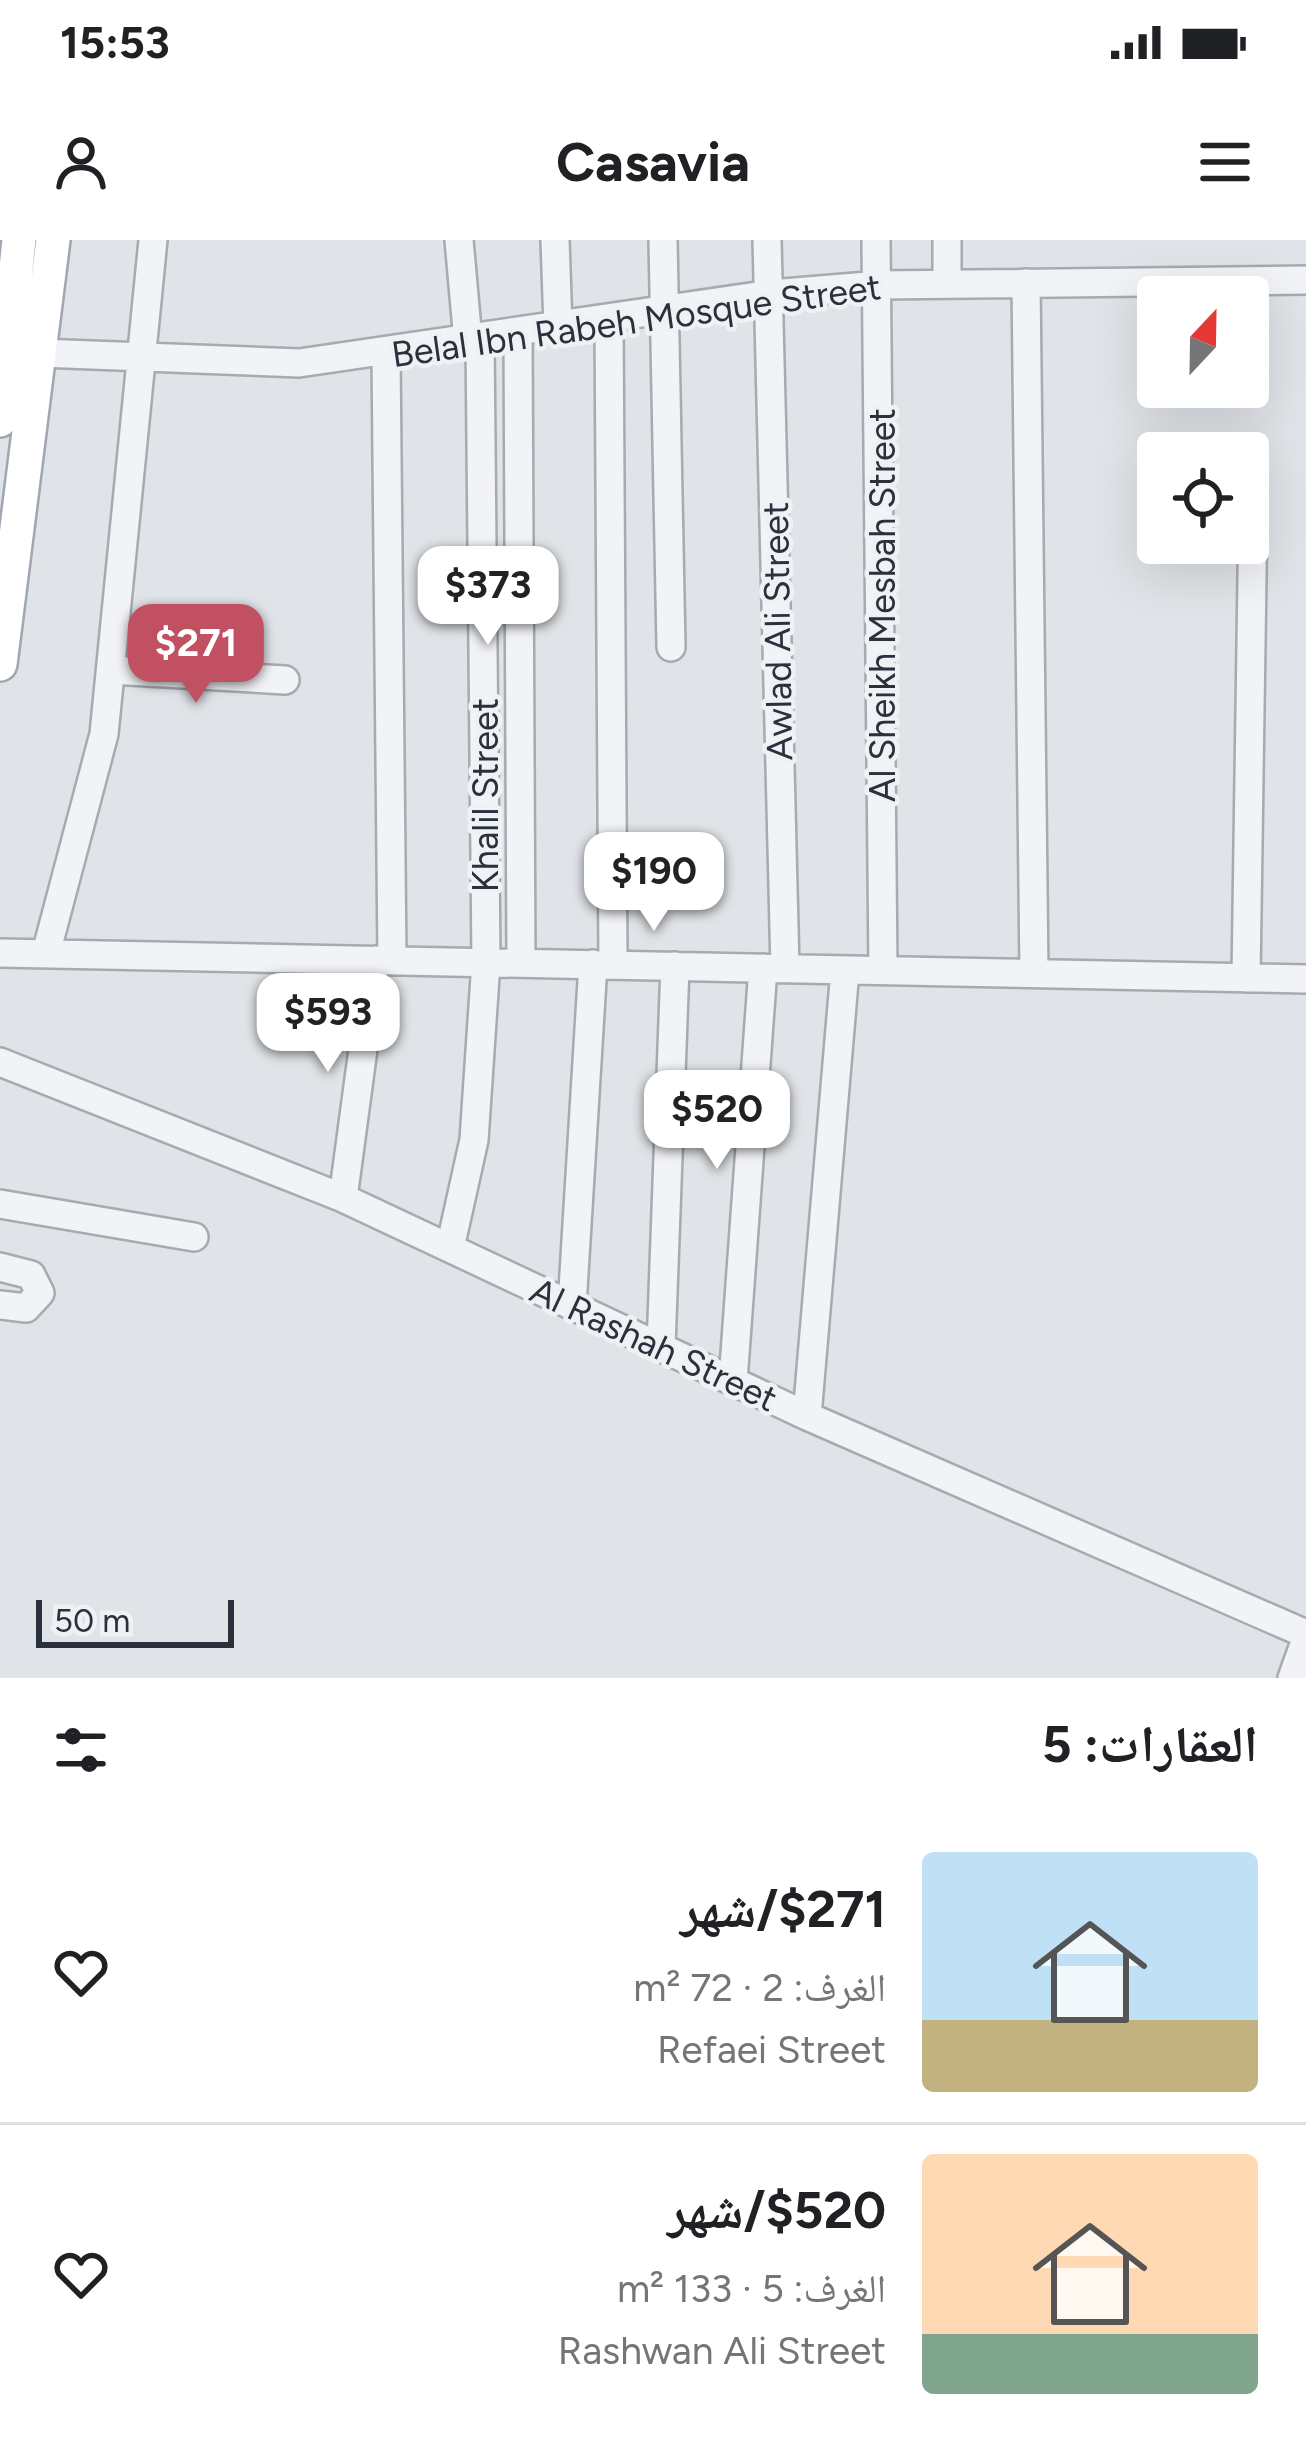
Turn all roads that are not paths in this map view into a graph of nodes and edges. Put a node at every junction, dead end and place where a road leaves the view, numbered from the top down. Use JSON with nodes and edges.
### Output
{"nodes":[{"id":1,"x":19,"y":240,"type":"edge"},
{"id":2,"x":53,"y":240,"type":"edge"},
{"id":3,"x":153,"y":240,"type":"edge"},
{"id":4,"x":459,"y":240,"type":"edge"},
{"id":5,"x":555,"y":240,"type":"edge"},
{"id":6,"x":663,"y":240,"type":"edge"},
{"id":7,"x":766,"y":240,"type":"edge"},
{"id":8,"x":876,"y":240,"type":"edge"},
{"id":9,"x":947,"y":240,"type":"edge"},
{"id":10,"x":1306,"y":280,"type":"edge"},
{"id":11,"x":946,"y":283,"type":"junction"},
{"id":12,"x":1026,"y":283,"type":"junction"},
{"id":13,"x":880,"y":284,"type":"junction"},
{"id":14,"x":771,"y":294,"type":"junction"},
{"id":15,"x":667,"y":311,"type":"junction"},
{"id":16,"x":609,"y":320,"type":"junction"},
{"id":17,"x":558,"y":327,"type":"junction"},
{"id":18,"x":518,"y":334,"type":"junction"},
{"id":19,"x":474,"y":340,"type":"junction"},
{"id":20,"x":39,"y":353,"type":"junction"},
{"id":21,"x":386,"y":354,"type":"junction"},
{"id":22,"x":141,"y":358,"type":"junction"},
{"id":23,"x":0,"y":420,"type":"edge"},
{"id":24,"x":1252,"y":564,"type":"edge"},
{"id":25,"x":671,"y":647,"type":"dead end"},
{"id":26,"x":0,"y":664,"type":"edge"},
{"id":27,"x":110,"y":670,"type":"junction"},
{"id":28,"x":284,"y":680,"type":"dead end"},
{"id":29,"x":0,"y":952,"type":"edge"},
{"id":30,"x":46,"y":953,"type":"junction"},
{"id":31,"x":383,"y":960,"type":"junction"},
{"id":32,"x":486,"y":962,"type":"junction"},
{"id":33,"x":521,"y":963,"type":"junction"},
{"id":34,"x":603,"y":965,"type":"junction"},
{"id":35,"x":675,"y":966,"type":"junction"},
{"id":36,"x":774,"y":968,"type":"junction"},
{"id":37,"x":845,"y":970,"type":"junction"},
{"id":38,"x":884,"y":970,"type":"junction"},
{"id":39,"x":1034,"y":974,"type":"junction"},
{"id":40,"x":1246,"y":978,"type":"junction"},
{"id":41,"x":1306,"y":979,"type":"edge"},
{"id":42,"x":0,"y":1062,"type":"edge"},
{"id":43,"x":343,"y":1198,"type":"junction"},
{"id":44,"x":0,"y":1204,"type":"edge"},
{"id":45,"x":194,"y":1238,"type":"dead end"},
{"id":46,"x":450,"y":1248,"type":"junction"},
{"id":47,"x":0,"y":1267,"type":"edge"},
{"id":48,"x":0,"y":1305,"type":"edge"},
{"id":49,"x":572,"y":1306,"type":"junction"},
{"id":50,"x":661,"y":1347,"type":"junction"},
{"id":51,"x":733,"y":1381,"type":"junction"},
{"id":52,"x":807,"y":1416,"type":"junction"},
{"id":53,"x":1306,"y":1637,"type":"edge"},
{"id":54,"x":1292,"y":1678,"type":"edge"}],
"edges":[{"from":1,"to":23,"type":"main road"},
{"from":2,"to":20,"type":"main road"},
{"from":3,"to":22,"type":"street"},
{"from":4,"to":19,"type":"street","name":"Khalil Street"},
{"from":5,"to":17,"type":"street"},
{"from":6,"to":15,"type":"street"},
{"from":7,"to":14,"type":"street","name":"Awlad Ali Street"},
{"from":8,"to":13,"type":"street","name":"Al Sheikh Mesbah Street"},
{"from":9,"to":11,"type":"street"},
{"from":10,"to":12,"type":"street","name":"Belal Ibn Rabeh Mosque Street"},
{"from":11,"to":12,"type":"street","name":"Belal Ibn Rabeh Mosque Street"},
{"from":11,"to":13,"type":"street","name":"Belal Ibn Rabeh Mosque Street"},
{"from":12,"to":39,"type":"street"},
{"from":13,"to":14,"type":"street","name":"Belal Ibn Rabeh Mosque Street"},
{"from":13,"to":38,"type":"street","name":"Al Sheikh Mesbah Street"},
{"from":14,"to":15,"type":"street","name":"Belal Ibn Rabeh Mosque Street"},
{"from":14,"to":36,"type":"street","name":"Awlad Ali Street"},
{"from":15,"to":16,"type":"street","name":"Belal Ibn Rabeh Mosque Street"},
{"from":15,"to":25,"type":"street"},
{"from":16,"to":17,"type":"street","name":"Belal Ibn Rabeh Mosque Street"},
{"from":16,"to":34,"type":"street"},
{"from":17,"to":18,"type":"street","name":"Belal Ibn Rabeh Mosque Street"},
{"from":18,"to":19,"type":"street","name":"Belal Ibn Rabeh Mosque Street"},
{"from":18,"to":33,"type":"street"},
{"from":19,"to":21,"type":"street","name":"Belal Ibn Rabeh Mosque Street"},
{"from":19,"to":32,"type":"street","name":"Khalil Street"},
{"from":20,"to":22,"type":"street","name":"Belal Ibn Rabeh Mosque Street"},
{"from":20,"to":26,"type":"main road"},
{"from":21,"to":22,"type":"street","name":"Belal Ibn Rabeh Mosque Street"},
{"from":21,"to":31,"type":"street"},
{"from":22,"to":27,"type":"street"},
{"from":24,"to":40,"type":"street"},
{"from":27,"to":28,"type":"street"},
{"from":27,"to":30,"type":"street"},
{"from":29,"to":30,"type":"street"},
{"from":30,"to":31,"type":"street"},
{"from":31,"to":32,"type":"street"},
{"from":31,"to":43,"type":"street"},
{"from":32,"to":33,"type":"street"},
{"from":32,"to":46,"type":"street","name":"Khalil Street"},
{"from":33,"to":34,"type":"street"},
{"from":34,"to":35,"type":"street"},
{"from":34,"to":49,"type":"street"},
{"from":35,"to":36,"type":"street"},
{"from":35,"to":50,"type":"street"},
{"from":36,"to":37,"type":"street"},
{"from":36,"to":51,"type":"street","name":"Awlad Ali Street"},
{"from":37,"to":38,"type":"street"},
{"from":37,"to":52,"type":"street"},
{"from":38,"to":39,"type":"street"},
{"from":39,"to":40,"type":"street"},
{"from":40,"to":41,"type":"street"},
{"from":42,"to":43,"type":"street","name":"Al Rashah Street"},
{"from":43,"to":46,"type":"street","name":"Al Rashah Street"},
{"from":44,"to":45,"type":"street"},
{"from":46,"to":49,"type":"street","name":"Al Rashah Street"},
{"from":47,"to":48,"type":"street"},
{"from":49,"to":50,"type":"street","name":"Al Rashah Street"},
{"from":50,"to":51,"type":"street","name":"Al Rashah Street"},
{"from":51,"to":52,"type":"street","name":"Al Rashah Street"},
{"from":52,"to":53,"type":"street","name":"Al Rashah Street"},
{"from":53,"to":54,"type":"street"}]}
